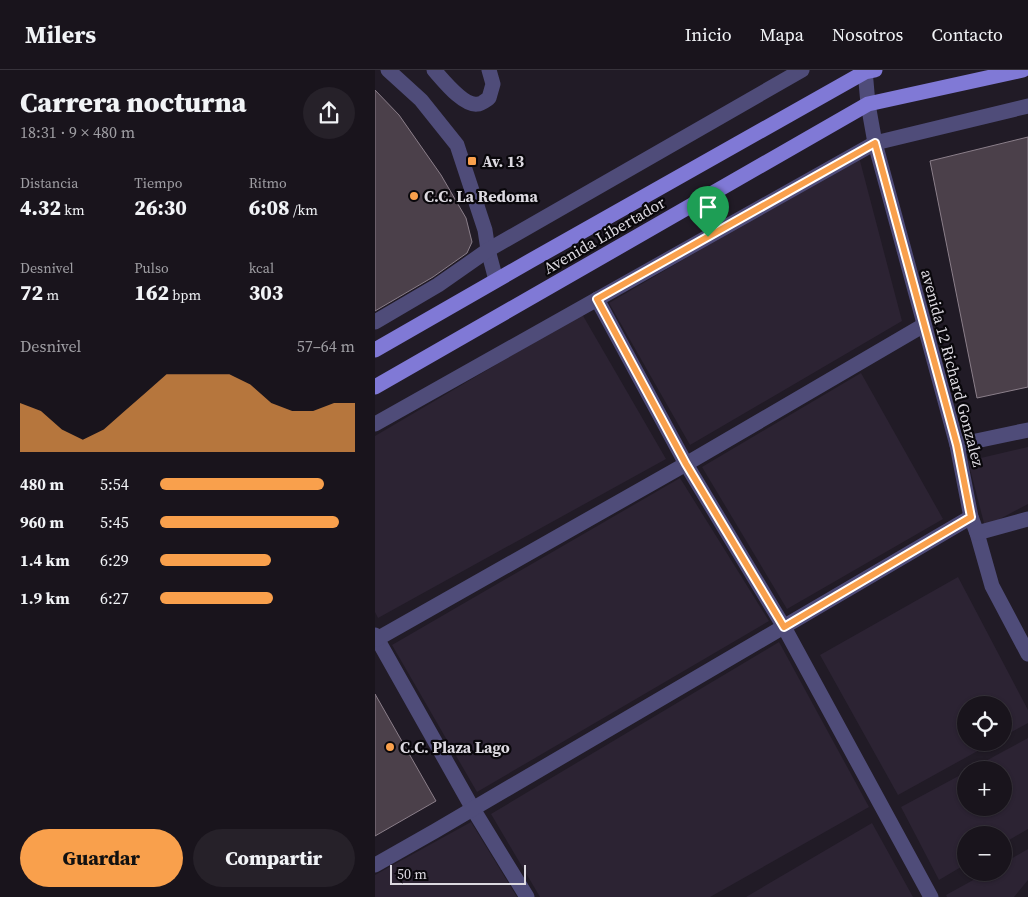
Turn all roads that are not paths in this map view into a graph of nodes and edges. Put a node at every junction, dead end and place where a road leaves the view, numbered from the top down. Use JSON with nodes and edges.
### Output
{"nodes":[{"id":1,"x":389,"y":70,"type":"edge"},
{"id":2,"x":434,"y":70,"type":"edge"},
{"id":3,"x":451,"y":70,"type":"edge"},
{"id":4,"x":489,"y":70,"type":"edge"},
{"id":5,"x":803,"y":70,"type":"edge"},
{"id":6,"x":1023,"y":70,"type":"edge"},
{"id":7,"x":868,"y":71,"type":"edge"},
{"id":8,"x":458,"y":96,"type":"junction"},
{"id":9,"x":868,"y":104,"type":"junction"},
{"id":10,"x":1028,"y":106,"type":"edge"},
{"id":11,"x":875,"y":143,"type":"junction"},
{"id":12,"x":488,"y":250,"type":"junction"},
{"id":13,"x":496,"y":280,"type":"junction"},
{"id":14,"x":597,"y":299,"type":"junction"},
{"id":15,"x":375,"y":322,"type":"edge"},
{"id":16,"x":924,"y":325,"type":"junction"},
{"id":17,"x":375,"y":350,"type":"edge"},
{"id":18,"x":375,"y":387,"type":"edge"},
{"id":19,"x":375,"y":424,"type":"edge"},
{"id":20,"x":1028,"y":430,"type":"edge"},
{"id":21,"x":957,"y":445,"type":"junction"},
{"id":22,"x":686,"y":464,"type":"junction"},
{"id":23,"x":971,"y":517,"type":"junction"},
{"id":24,"x":1028,"y":519,"type":"edge"},
{"id":25,"x":977,"y":533,"type":"junction"},
{"id":26,"x":784,"y":627,"type":"junction"},
{"id":27,"x":376,"y":637,"type":"edge"},
{"id":28,"x":1028,"y":654,"type":"edge"},
{"id":29,"x":473,"y":809,"type":"junction"},
{"id":30,"x":375,"y":865,"type":"edge"},
{"id":31,"x":527,"y":897,"type":"edge"},
{"id":32,"x":931,"y":897,"type":"edge"}],
"edges":[{"from":1,"to":12,"type":"street"},
{"from":2,"to":8,"type":"street"},
{"from":3,"to":8,"type":"street"},
{"from":4,"to":8,"type":"street"},
{"from":5,"to":12,"type":"street"},
{"from":6,"to":9,"type":"main road","name":"Avenida Libertador"},
{"from":7,"to":9,"type":"street","name":"avenida 12 Richard Gonzalez"},
{"from":7,"to":13,"type":"main road","name":"Avenida Libertador"},
{"from":9,"to":11,"type":"street","name":"avenida 12 Richard Gonzalez"},
{"from":9,"to":18,"type":"main road","name":"Avenida Libertador"},
{"from":10,"to":11,"type":"street"},
{"from":11,"to":14,"type":"street"},
{"from":11,"to":16,"type":"street","name":"avenida 12 Richard Gonzalez"},
{"from":12,"to":13,"type":"street"},
{"from":12,"to":15,"type":"street"},
{"from":13,"to":17,"type":"main road","name":"Avenida Libertador"},
{"from":14,"to":19,"type":"street"},
{"from":14,"to":22,"type":"street"},
{"from":16,"to":21,"type":"street","name":"avenida 12 Richard Gonzalez"},
{"from":16,"to":22,"type":"street"},
{"from":20,"to":21,"type":"street"},
{"from":21,"to":23,"type":"street","name":"avenida 12 Richard Gonzalez"},
{"from":22,"to":26,"type":"street"},
{"from":22,"to":27,"type":"street"},
{"from":23,"to":25,"type":"street","name":"avenida 12 Richard Gonzalez"},
{"from":23,"to":26,"type":"street"},
{"from":24,"to":25,"type":"street"},
{"from":25,"to":28,"type":"street","name":"avenida 12 Richard Gonzalez"},
{"from":26,"to":29,"type":"street"},
{"from":26,"to":32,"type":"street"},
{"from":27,"to":29,"type":"street"},
{"from":29,"to":30,"type":"street"},
{"from":29,"to":31,"type":"street"}]}
